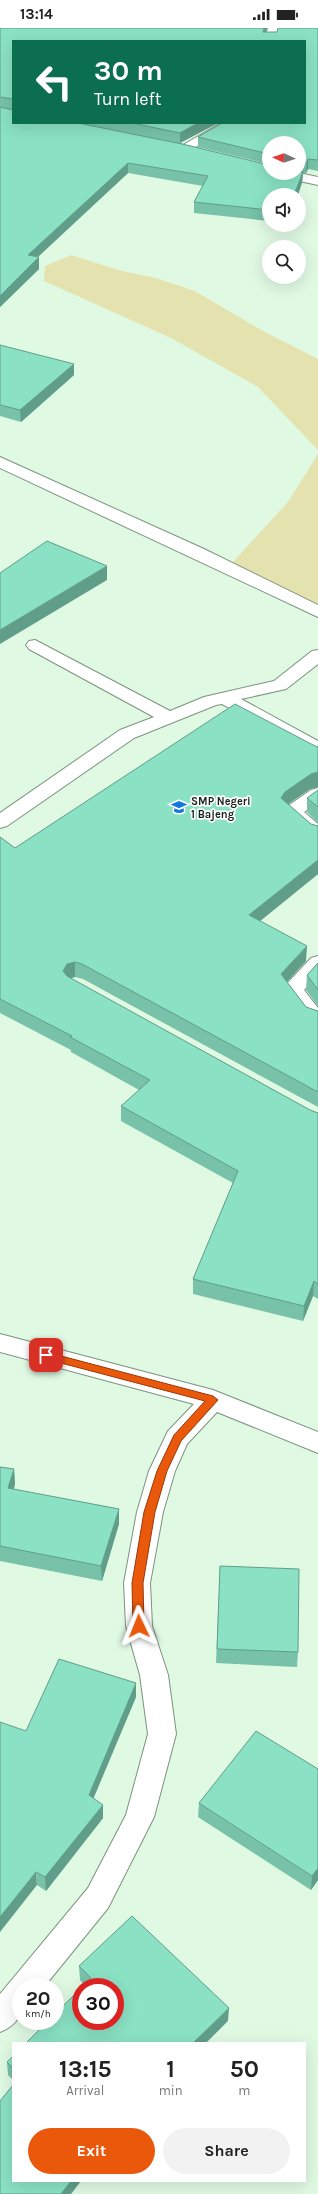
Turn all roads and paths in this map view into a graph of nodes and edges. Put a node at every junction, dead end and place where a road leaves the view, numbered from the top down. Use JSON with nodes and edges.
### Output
{"nodes":[{"id":1,"x":274,"y":28,"type":"edge"},
{"id":2,"x":270,"y":40,"type":"edge"},
{"id":3,"x":229,"y":124,"type":"edge"},
{"id":4,"x":167,"y":146,"type":"edge"},
{"id":5,"x":182,"y":149,"type":"junction"},
{"id":6,"x":204,"y":154,"type":"edge"},
{"id":7,"x":306,"y":178,"type":"edge"},
{"id":8,"x":318,"y":181,"type":"edge"},
{"id":9,"x":0,"y":462,"type":"edge"},
{"id":10,"x":318,"y":612,"type":"edge"},
{"id":11,"x":36,"y":645,"type":"dead end"},
{"id":12,"x":318,"y":655,"type":"edge"},
{"id":13,"x":225,"y":698,"type":"junction"},
{"id":14,"x":170,"y":718,"type":"junction"},
{"id":15,"x":318,"y":749,"type":"edge"},
{"id":16,"x":318,"y":794,"type":"edge"},
{"id":17,"x":0,"y":822,"type":"edge"},
{"id":18,"x":318,"y":834,"type":"edge"},
{"id":19,"x":318,"y":963,"type":"edge"},
{"id":20,"x":318,"y":1018,"type":"edge"},
{"id":21,"x":0,"y":1343,"type":"edge"},
{"id":22,"x":213,"y":1400,"type":"junction"},
{"id":23,"x":318,"y":1443,"type":"edge"},
{"id":24,"x":32,"y":1978,"type":"edge"},
{"id":25,"x":12,"y":2003,"type":"edge"},
{"id":26,"x":0,"y":2017,"type":"edge"}],
"edges":[{"from":1,"to":2,"type":"street"},
{"from":3,"to":5,"type":"street"},
{"from":4,"to":5,"type":"street"},
{"from":5,"to":6,"type":"street"},
{"from":7,"to":8,"type":"street"},
{"from":9,"to":10,"type":"street"},
{"from":11,"to":14,"type":"street"},
{"from":12,"to":13,"type":"street"},
{"from":13,"to":14,"type":"street"},
{"from":13,"to":15,"type":"street"},
{"from":14,"to":17,"type":"street"},
{"from":16,"to":18,"type":"street"},
{"from":19,"to":20,"type":"street"},
{"from":21,"to":22,"type":"street"},
{"from":22,"to":23,"type":"street"},
{"from":22,"to":24,"type":"street"},
{"from":25,"to":26,"type":"street"}]}
